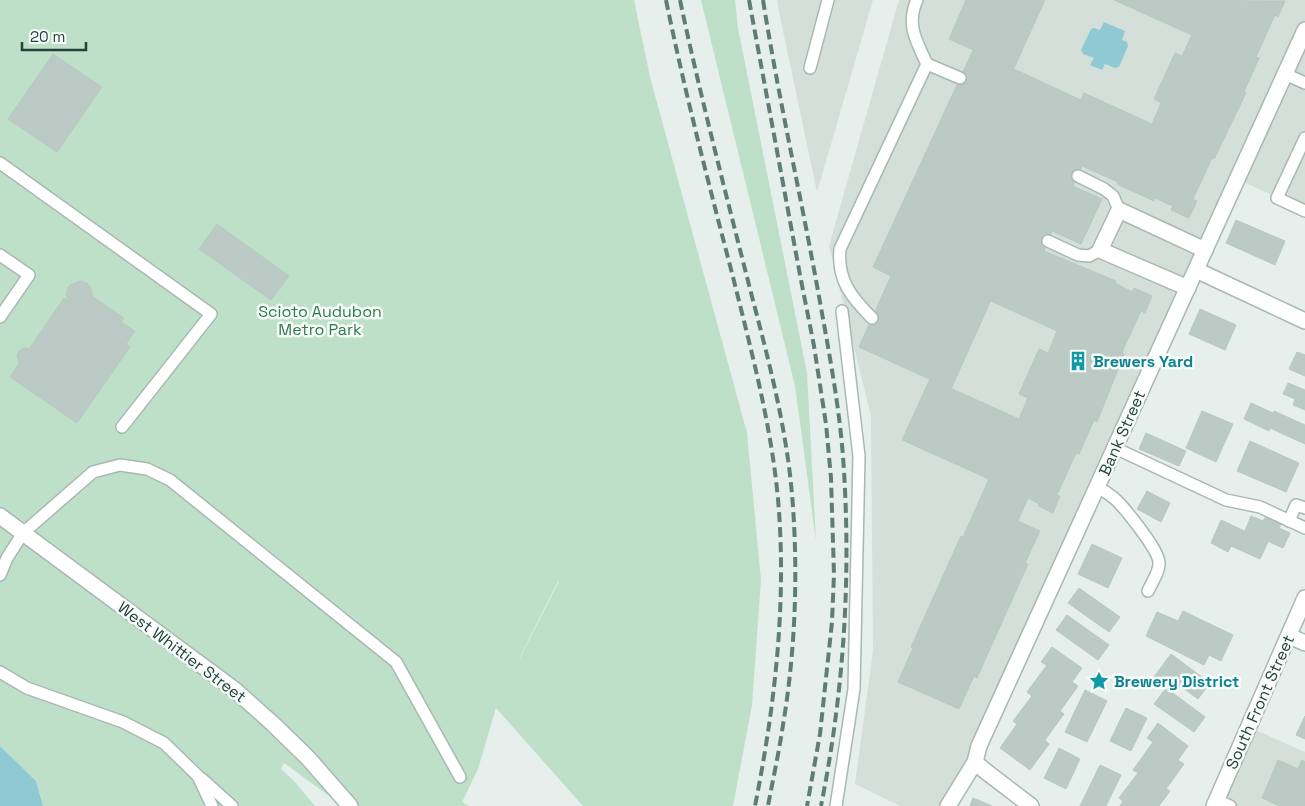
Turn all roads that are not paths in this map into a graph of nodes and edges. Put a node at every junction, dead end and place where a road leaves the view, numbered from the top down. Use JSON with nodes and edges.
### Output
{"nodes":[{"id":1,"x":828,"y":0,"type":"edge"},
{"id":2,"x":917,"y":0,"type":"edge"},
{"id":3,"x":1304,"y":34,"type":"edge"},
{"id":4,"x":926,"y":64,"type":"junction"},
{"id":5,"x":810,"y":68,"type":"dead end"},
{"id":6,"x":1285,"y":74,"type":"junction"},
{"id":7,"x":960,"y":78,"type":"dead end"},
{"id":8,"x":1305,"y":83,"type":"edge"},
{"id":9,"x":1305,"y":138,"type":"edge"},
{"id":10,"x":0,"y":163,"type":"edge"},
{"id":11,"x":1078,"y":176,"type":"dead end"},
{"id":12,"x":1119,"y":210,"type":"junction"},
{"id":13,"x":1305,"y":210,"type":"edge"},
{"id":14,"x":1048,"y":241,"type":"dead end"},
{"id":15,"x":1100,"y":250,"type":"junction"},
{"id":16,"x":1205,"y":250,"type":"junction"},
{"id":17,"x":0,"y":255,"type":"edge"},
{"id":18,"x":1196,"y":270,"type":"junction"},
{"id":19,"x":1188,"y":288,"type":"junction"},
{"id":20,"x":842,"y":311,"type":"dead end"},
{"id":21,"x":0,"y":317,"type":"edge"},
{"id":22,"x":872,"y":318,"type":"dead end"},
{"id":23,"x":1305,"y":321,"type":"edge"},
{"id":24,"x":122,"y":427,"type":"dead end"},
{"id":25,"x":1115,"y":448,"type":"junction"},
{"id":26,"x":1097,"y":487,"type":"junction"},
{"id":27,"x":1305,"y":508,"type":"edge"},
{"id":28,"x":0,"y":516,"type":"edge"},
{"id":29,"x":1290,"y":521,"type":"junction"},
{"id":30,"x":1305,"y":528,"type":"edge"},
{"id":31,"x":23,"y":533,"type":"junction"},
{"id":32,"x":0,"y":574,"type":"edge"},
{"id":33,"x":1148,"y":590,"type":"dead end"},
{"id":34,"x":1305,"y":598,"type":"edge"},
{"id":35,"x":1289,"y":636,"type":"junction"},
{"id":36,"x":1305,"y":643,"type":"edge"},
{"id":37,"x":0,"y":672,"type":"edge"},
{"id":38,"x":975,"y":762,"type":"junction"},
{"id":39,"x":198,"y":776,"type":"junction"},
{"id":40,"x":460,"y":777,"type":"dead end"},
{"id":41,"x":1220,"y":804,"type":"edge"},
{"id":42,"x":212,"y":806,"type":"edge"},
{"id":43,"x":232,"y":806,"type":"edge"},
{"id":44,"x":350,"y":806,"type":"edge"},
{"id":45,"x":836,"y":806,"type":"edge"},
{"id":46,"x":948,"y":806,"type":"edge"},
{"id":47,"x":1031,"y":806,"type":"edge"}],
"edges":[{"from":1,"to":5,"type":"lane"},
{"from":2,"to":4,"type":"lane"},
{"from":3,"to":6,"type":"street","name":"Bank Street"},
{"from":4,"to":7,"type":"lane"},
{"from":4,"to":22,"type":"lane"},
{"from":6,"to":8,"type":"lane"},
{"from":6,"to":16,"type":"street","name":"Bank Street"},
{"from":9,"to":13,"type":"lane"},
{"from":10,"to":24,"type":"lane"},
{"from":11,"to":12,"type":"lane"},
{"from":12,"to":15,"type":"street"},
{"from":12,"to":16,"type":"street"},
{"from":14,"to":15,"type":"lane"},
{"from":15,"to":19,"type":"street"},
{"from":16,"to":18,"type":"street","name":"Bank Street"},
{"from":17,"to":21,"type":"lane"},
{"from":18,"to":19,"type":"street","name":"Bank Street"},
{"from":18,"to":23,"type":"street"},
{"from":19,"to":25,"type":"street","name":"Bank Street"},
{"from":20,"to":45,"type":"lane"},
{"from":25,"to":26,"type":"street","name":"Bank Street"},
{"from":25,"to":29,"type":"lane"},
{"from":26,"to":33,"type":"lane"},
{"from":26,"to":38,"type":"street","name":"Bank Street"},
{"from":27,"to":29,"type":"lane"},
{"from":28,"to":31,"type":"street","name":"West Whittier Street"},
{"from":29,"to":30,"type":"lane"},
{"from":31,"to":32,"type":"lane"},
{"from":31,"to":40,"type":"lane"},
{"from":31,"to":44,"type":"street","name":"West Whittier Street"},
{"from":34,"to":35,"type":"street","name":"South Front Street"},
{"from":35,"to":36,"type":"street"},
{"from":35,"to":41,"type":"street","name":"South Front Street"},
{"from":37,"to":39,"type":"lane"},
{"from":38,"to":46,"type":"street","name":"Bank Street"},
{"from":38,"to":47,"type":"street"},
{"from":39,"to":42,"type":"lane"},
{"from":39,"to":43,"type":"lane"}]}
